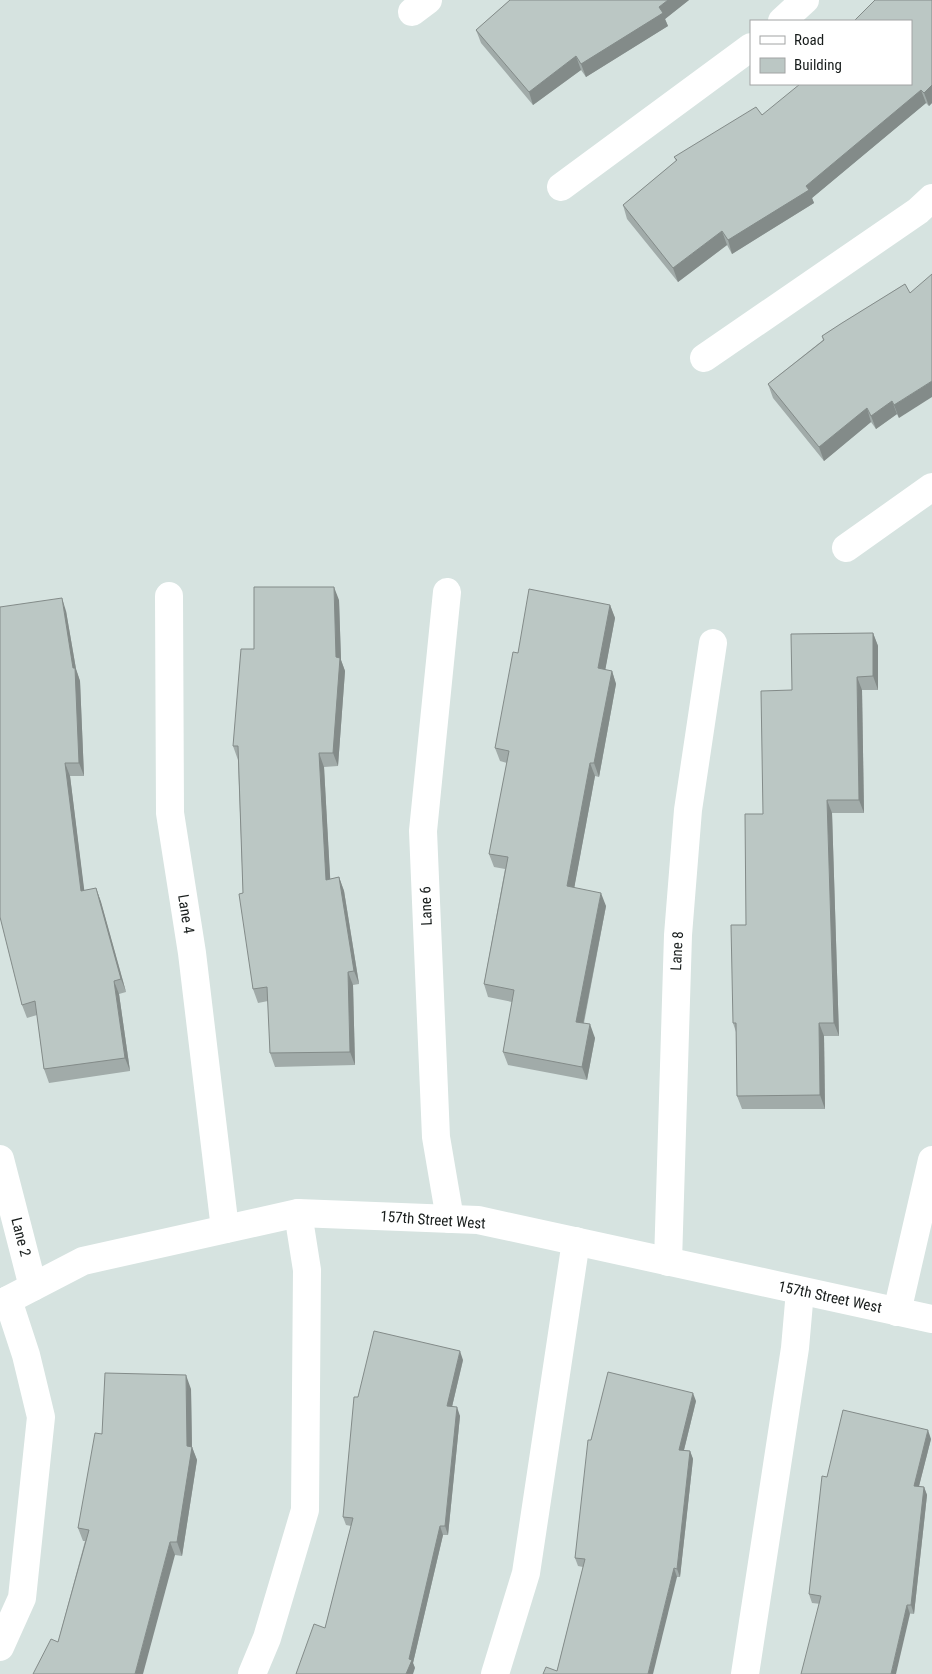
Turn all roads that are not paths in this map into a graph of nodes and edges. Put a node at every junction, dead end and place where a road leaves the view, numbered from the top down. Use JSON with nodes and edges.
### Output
{"nodes":[{"id":1,"x":805,"y":0,"type":"edge"},
{"id":2,"x":783,"y":20,"type":"edge"},
{"id":3,"x":750,"y":48,"type":"edge"},
{"id":4,"x":561,"y":186,"type":"dead end"},
{"id":5,"x":932,"y":198,"type":"edge"},
{"id":6,"x":704,"y":358,"type":"dead end"},
{"id":7,"x":932,"y":487,"type":"edge"},
{"id":8,"x":846,"y":548,"type":"dead end"},
{"id":9,"x":447,"y":592,"type":"dead end"},
{"id":10,"x":169,"y":596,"type":"dead end"},
{"id":11,"x":713,"y":643,"type":"dead end"},
{"id":12,"x":0,"y":1159,"type":"edge"},
{"id":13,"x":932,"y":1160,"type":"edge"},
{"id":14,"x":298,"y":1213,"type":"junction"},
{"id":15,"x":450,"y":1219,"type":"junction"},
{"id":16,"x":225,"y":1230,"type":"junction"},
{"id":17,"x":576,"y":1242,"type":"junction"},
{"id":18,"x":668,"y":1262,"type":"junction"},
{"id":19,"x":33,"y":1287,"type":"junction"},
{"id":20,"x":800,"y":1291,"type":"junction"},
{"id":21,"x":4,"y":1302,"type":"edge"},
{"id":22,"x":897,"y":1312,"type":"junction"},
{"id":23,"x":932,"y":1319,"type":"edge"},
{"id":24,"x":0,"y":1647,"type":"edge"},
{"id":25,"x":252,"y":1674,"type":"edge"},
{"id":26,"x":495,"y":1674,"type":"edge"},
{"id":27,"x":745,"y":1674,"type":"edge"}],
"edges":[{"from":1,"to":2,"type":"street"},
{"from":3,"to":4,"type":"street"},
{"from":5,"to":6,"type":"street"},
{"from":7,"to":8,"type":"street"},
{"from":9,"to":15,"type":"street","name":"Lane 6"},
{"from":10,"to":16,"type":"street","name":"Lane 4"},
{"from":11,"to":18,"type":"street","name":"Lane 8"},
{"from":12,"to":19,"type":"street","name":"Lane 2"},
{"from":13,"to":22,"type":"street"},
{"from":14,"to":15,"type":"street","name":"157th Street West"},
{"from":14,"to":16,"type":"street","name":"157th Street West"},
{"from":14,"to":25,"type":"street"},
{"from":15,"to":17,"type":"street","name":"157th Street West"},
{"from":16,"to":19,"type":"street","name":"157th Street West"},
{"from":17,"to":18,"type":"street","name":"157th Street West"},
{"from":17,"to":26,"type":"street"},
{"from":18,"to":20,"type":"street","name":"157th Street West"},
{"from":19,"to":21,"type":"street","name":"157th Street West"},
{"from":20,"to":22,"type":"street","name":"157th Street West"},
{"from":20,"to":27,"type":"street"},
{"from":21,"to":24,"type":"street"},
{"from":22,"to":23,"type":"street","name":"157th Street West"}]}
